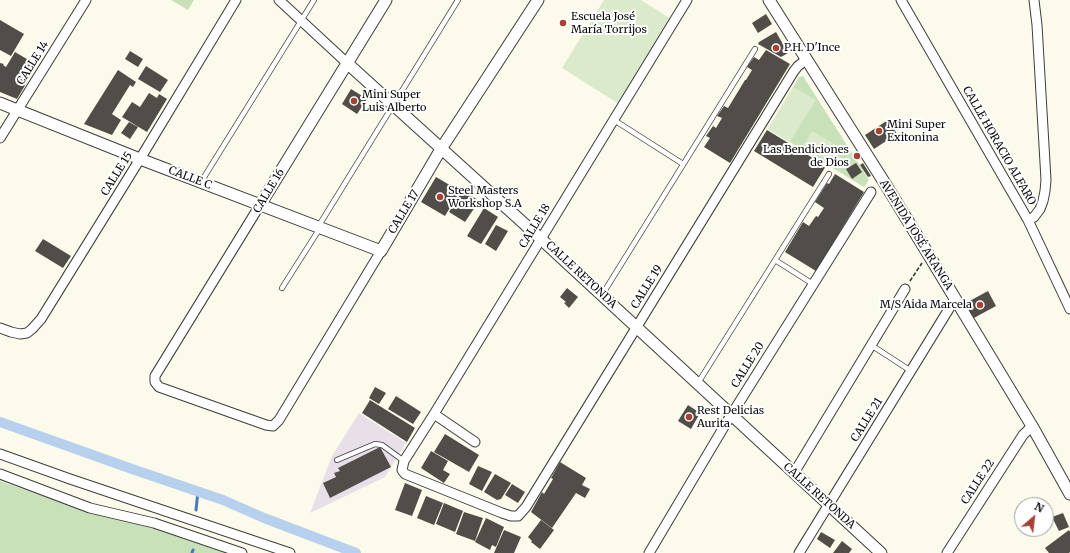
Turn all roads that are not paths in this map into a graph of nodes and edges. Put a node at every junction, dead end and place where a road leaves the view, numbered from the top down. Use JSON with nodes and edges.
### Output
{"nodes":[{"id":1,"x":86,"y":0,"type":"edge"},
{"id":2,"x":236,"y":0,"type":"edge"},
{"id":3,"x":279,"y":0,"type":"edge"},
{"id":4,"x":314,"y":0,"type":"edge"},
{"id":5,"x":386,"y":0,"type":"edge"},
{"id":6,"x":458,"y":0,"type":"edge"},
{"id":7,"x":538,"y":0,"type":"edge"},
{"id":8,"x":687,"y":0,"type":"edge"},
{"id":9,"x":769,"y":0,"type":"edge"},
{"id":10,"x":901,"y":0,"type":"edge"},
{"id":11,"x":1034,"y":0,"type":"edge"},
{"id":12,"x":301,"y":21,"type":"junction"},
{"id":13,"x":755,"y":48,"type":"dead end"},
{"id":14,"x":806,"y":60,"type":"junction"},
{"id":15,"x":347,"y":63,"type":"junction"},
{"id":16,"x":0,"y":103,"type":"edge"},
{"id":17,"x":394,"y":105,"type":"junction"},
{"id":18,"x":17,"y":110,"type":"junction"},
{"id":19,"x":614,"y":120,"type":"junction"},
{"id":20,"x":0,"y":138,"type":"edge"},
{"id":21,"x":441,"y":149,"type":"junction"},
{"id":22,"x":140,"y":159,"type":"junction"},
{"id":23,"x":683,"y":164,"type":"junction"},
{"id":24,"x":829,"y":174,"type":"dead end"},
{"id":25,"x":201,"y":182,"type":"junction"},
{"id":26,"x":871,"y":192,"type":"dead end"},
{"id":27,"x":260,"y":206,"type":"junction"},
{"id":28,"x":1028,"y":220,"type":"junction"},
{"id":29,"x":319,"y":227,"type":"junction"},
{"id":30,"x":541,"y":239,"type":"junction"},
{"id":31,"x":381,"y":251,"type":"junction"},
{"id":32,"x":775,"y":260,"type":"junction"},
{"id":33,"x":813,"y":284,"type":"junction"},
{"id":34,"x":282,"y":288,"type":"dead end"},
{"id":35,"x":905,"y":289,"type":"road end"},
{"id":36,"x":602,"y":295,"type":"junction"},
{"id":37,"x":956,"y":299,"type":"junction"},
{"id":38,"x":1070,"y":309,"type":"edge"},
{"id":39,"x":636,"y":327,"type":"junction"},
{"id":40,"x":0,"y":328,"type":"edge"},
{"id":41,"x":871,"y":345,"type":"junction"},
{"id":42,"x":911,"y":371,"type":"junction"},
{"id":43,"x":697,"y":384,"type":"junction"},
{"id":44,"x":434,"y":414,"type":"junction"},
{"id":45,"x":731,"y":415,"type":"junction"},
{"id":46,"x":273,"y":426,"type":"joint"},
{"id":47,"x":1032,"y":426,"type":"junction"},
{"id":48,"x":475,"y":442,"type":"dead end"},
{"id":49,"x":0,"y":454,"type":"edge"},
{"id":50,"x":0,"y":460,"type":"edge"},
{"id":51,"x":337,"y":460,"type":"dead end"},
{"id":52,"x":18,"y":461,"type":"junction"},
{"id":53,"x":404,"y":462,"type":"junction"},
{"id":54,"x":794,"y":473,"type":"junction"},
{"id":55,"x":0,"y":474,"type":"edge"},
{"id":56,"x":1070,"y":494,"type":"edge"},
{"id":57,"x":828,"y":504,"type":"junction"},
{"id":58,"x":242,"y":553,"type":"edge"},
{"id":59,"x":290,"y":553,"type":"edge"},
{"id":60,"x":649,"y":553,"type":"edge"},
{"id":61,"x":799,"y":553,"type":"edge"},
{"id":62,"x":881,"y":553,"type":"edge"},
{"id":63,"x":947,"y":553,"type":"edge"}],
"edges":[{"from":1,"to":18,"type":"street","name":"CALLE 14"},
{"from":2,"to":22,"type":"street","name":"CALLE 15"},
{"from":3,"to":12,"type":"street","name":"CALLE RETONDA"},
{"from":4,"to":12,"type":"lane"},
{"from":5,"to":15,"type":"street","name":"CALLE 16"},
{"from":6,"to":17,"type":"lane"},
{"from":7,"to":21,"type":"street","name":"CALLE 17"},
{"from":8,"to":19,"type":"street","name":"CALLE 18"},
{"from":9,"to":14,"type":"street","name":"AVENIDA JOSÉ ARANGA"},
{"from":10,"to":28,"type":"street","name":"CALLE HORACIO ALFARO"},
{"from":11,"to":28,"type":"street"},
{"from":12,"to":15,"type":"street","name":"CALLE RETONDA"},
{"from":12,"to":25,"type":"lane"},
{"from":13,"to":23,"type":"lane"},
{"from":14,"to":37,"type":"street","name":"AVENIDA JOSÉ ARANGA"},
{"from":14,"to":39,"type":"street","name":"CALLE 19"},
{"from":15,"to":17,"type":"street","name":"CALLE RETONDA"},
{"from":15,"to":27,"type":"street","name":"CALLE 16"},
{"from":16,"to":18,"type":"street","name":"CALLE C"},
{"from":17,"to":21,"type":"street","name":"CALLE RETONDA"},
{"from":17,"to":29,"type":"lane"},
{"from":18,"to":20,"type":"street","name":"CALLE 14"},
{"from":18,"to":22,"type":"street","name":"CALLE C"},
{"from":19,"to":23,"type":"lane"},
{"from":19,"to":30,"type":"street","name":"CALLE 18"},
{"from":21,"to":30,"type":"street","name":"CALLE RETONDA"},
{"from":21,"to":31,"type":"street","name":"CALLE 17"},
{"from":22,"to":25,"type":"street","name":"CALLE C"},
{"from":22,"to":40,"type":"street","name":"CALLE 15"},
{"from":23,"to":36,"type":"lane"},
{"from":24,"to":32,"type":"lane"},
{"from":25,"to":27,"type":"street","name":"CALLE C"},
{"from":26,"to":33,"type":"street","name":"CALLE 20"},
{"from":27,"to":29,"type":"street","name":"CALLE C"},
{"from":27,"to":46,"type":"street","name":"CALLE 16"},
{"from":28,"to":38,"type":"street","name":"CALLE HORACIO ALFARO"},
{"from":29,"to":31,"type":"street","name":"CALLE C"},
{"from":29,"to":34,"type":"lane"},
{"from":30,"to":36,"type":"street","name":"CALLE RETONDA"},
{"from":30,"to":44,"type":"street","name":"CALLE 18"},
{"from":31,"to":46,"type":"street","name":"CALLE 17"},
{"from":32,"to":33,"type":"lane"},
{"from":32,"to":43,"type":"lane"},
{"from":33,"to":45,"type":"street","name":"CALLE 20"},
{"from":35,"to":41,"type":"street"},
{"from":36,"to":39,"type":"street","name":"CALLE RETONDA"},
{"from":37,"to":42,"type":"street","name":"CALLE 21"},
{"from":37,"to":47,"type":"street","name":"AVENIDA JOSÉ ARANGA"},
{"from":39,"to":43,"type":"street","name":"CALLE RETONDA"},
{"from":39,"to":53,"type":"street","name":"CALLE 19"},
{"from":41,"to":42,"type":"lane"},
{"from":41,"to":54,"type":"street"},
{"from":42,"to":57,"type":"street","name":"CALLE 21"},
{"from":43,"to":45,"type":"street","name":"CALLE RETONDA"},
{"from":44,"to":48,"type":"street"},
{"from":44,"to":53,"type":"street","name":"CALLE 18"},
{"from":45,"to":54,"type":"street","name":"CALLE RETONDA"},
{"from":45,"to":60,"type":"street","name":"CALLE 20"},
{"from":47,"to":56,"type":"street","name":"AVENIDA JOSÉ ARANGA"},
{"from":47,"to":63,"type":"street","name":"CALLE 22"},
{"from":49,"to":52,"type":"street"},
{"from":50,"to":52,"type":"street"},
{"from":51,"to":53,"type":"lane"},
{"from":52,"to":59,"type":"street"},
{"from":54,"to":57,"type":"street","name":"CALLE RETONDA"},
{"from":55,"to":58,"type":"street"},
{"from":57,"to":61,"type":"street","name":"CALLE 21"},
{"from":57,"to":62,"type":"street","name":"CALLE RETONDA"}]}
